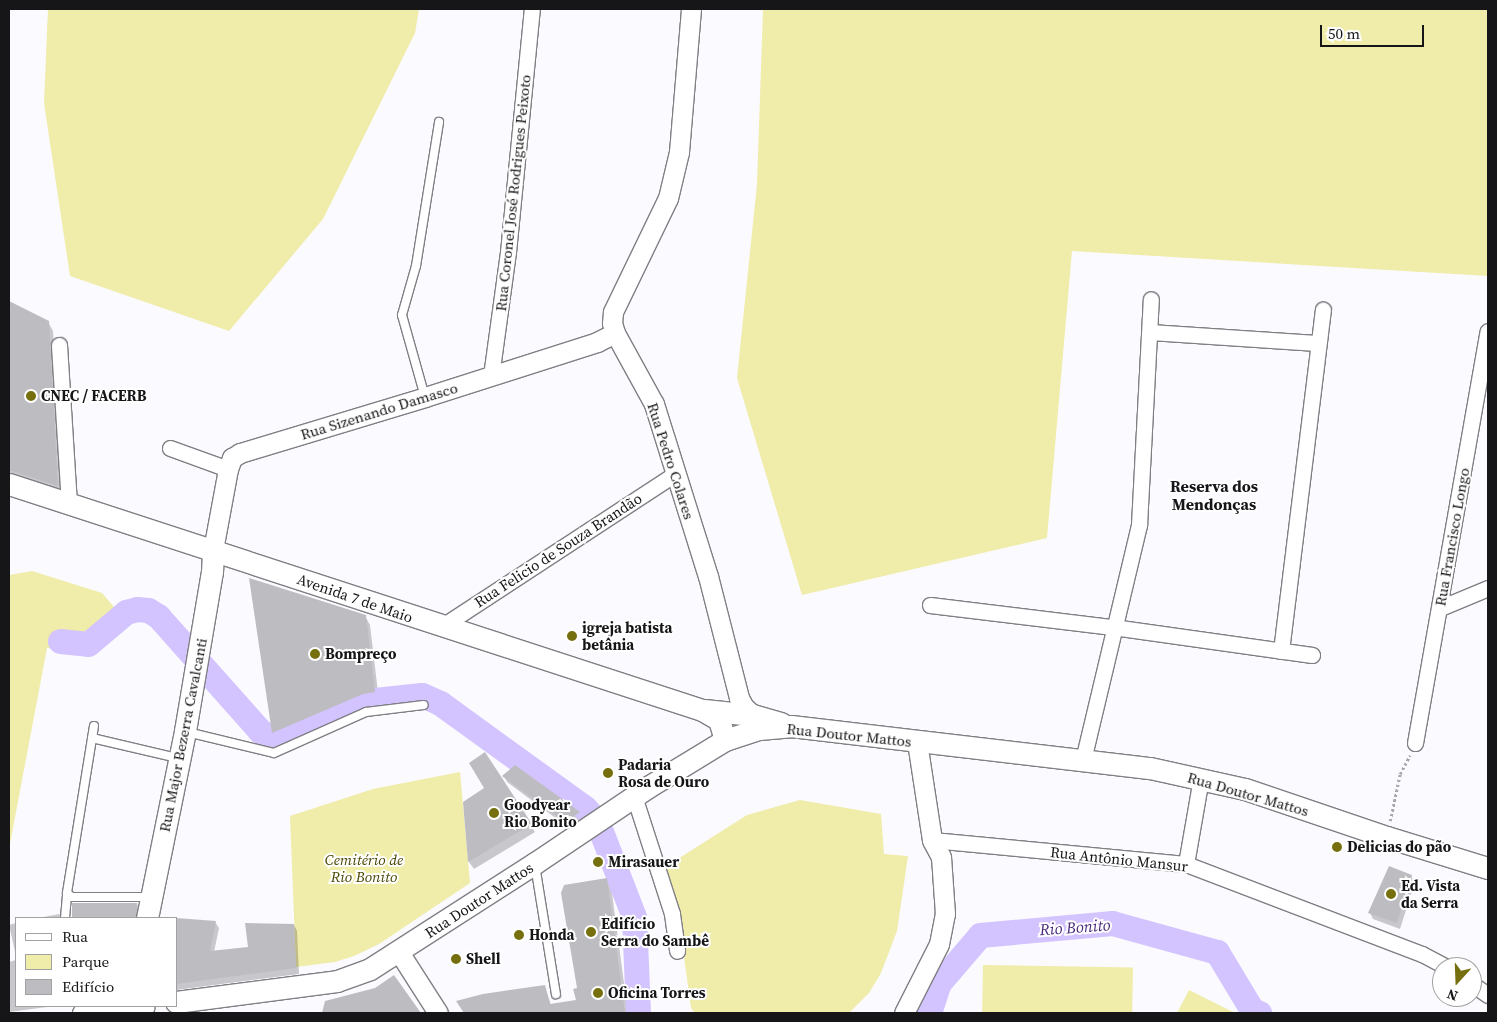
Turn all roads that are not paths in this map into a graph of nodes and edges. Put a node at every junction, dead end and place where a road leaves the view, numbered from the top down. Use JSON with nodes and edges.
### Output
{"nodes":[{"id":1,"x":532,"y":9,"type":"edge"},
{"id":2,"x":691,"y":9,"type":"edge"},
{"id":3,"x":439,"y":122,"type":"dead end"},
{"id":4,"x":1151,"y":299,"type":"dead end"},
{"id":5,"x":1323,"y":310,"type":"dead end"},
{"id":6,"x":1488,"y":331,"type":"edge"},
{"id":7,"x":1150,"y":332,"type":"junction"},
{"id":8,"x":615,"y":333,"type":"junction"},
{"id":9,"x":1317,"y":343,"type":"junction"},
{"id":10,"x":59,"y":345,"type":"dead end"},
{"id":11,"x":491,"y":376,"type":"junction"},
{"id":12,"x":425,"y":397,"type":"junction"},
{"id":13,"x":170,"y":448,"type":"dead end"},
{"id":14,"x":228,"y":469,"type":"junction"},
{"id":15,"x":676,"y":472,"type":"junction"},
{"id":16,"x":9,"y":484,"type":"edge"},
{"id":17,"x":70,"y":504,"type":"junction"},
{"id":18,"x":214,"y":550,"type":"junction"},
{"id":19,"x":1488,"y":588,"type":"edge"},
{"id":20,"x":930,"y":605,"type":"dead end"},
{"id":21,"x":1440,"y":608,"type":"junction"},
{"id":22,"x":441,"y":626,"type":"junction"},
{"id":23,"x":1113,"y":627,"type":"junction"},
{"id":24,"x":1280,"y":651,"type":"junction"},
{"id":25,"x":1312,"y":655,"type":"dead end"},
{"id":26,"x":424,"y":705,"type":"dead end"},
{"id":27,"x":702,"y":710,"type":"junction"},
{"id":28,"x":753,"y":715,"type":"junction"},
{"id":29,"x":94,"y":726,"type":"dead end"},
{"id":30,"x":791,"y":726,"type":"junction"},
{"id":31,"x":185,"y":731,"type":"junction"},
{"id":32,"x":92,"y":738,"type":"junction"},
{"id":33,"x":725,"y":740,"type":"junction"},
{"id":34,"x":917,"y":742,"type":"junction"},
{"id":35,"x":1415,"y":743,"type":"road end"},
{"id":36,"x":180,"y":759,"type":"junction"},
{"id":37,"x":1083,"y":760,"type":"junction"},
{"id":38,"x":1201,"y":778,"type":"junction"},
{"id":39,"x":634,"y":796,"type":"junction"},
{"id":40,"x":932,"y":840,"type":"junction"},
{"id":41,"x":535,"y":863,"type":"junction"},
{"id":42,"x":1186,"y":864,"type":"junction"},
{"id":43,"x":1488,"y":868,"type":"edge"},
{"id":44,"x":67,"y":893,"type":"junction"},
{"id":45,"x":151,"y":897,"type":"junction"},
{"id":46,"x":65,"y":917,"type":"edge"},
{"id":47,"x":147,"y":917,"type":"edge"},
{"id":48,"x":676,"y":951,"type":"dead end"},
{"id":49,"x":399,"y":952,"type":"junction"},
{"id":50,"x":1432,"y":959,"type":"edge"},
{"id":51,"x":556,"y":994,"type":"dead end"},
{"id":52,"x":178,"y":1002,"type":"edge"},
{"id":53,"x":133,"y":1008,"type":"edge"},
{"id":54,"x":84,"y":1013,"type":"edge"},
{"id":55,"x":438,"y":1013,"type":"edge"},
{"id":56,"x":904,"y":1013,"type":"edge"}],
"edges":[{"from":1,"to":11,"type":"street","name":"Rua Coronel José Rodrigues Peixoto"},
{"from":2,"to":8,"type":"street","name":"Rua Pedro Colares"},
{"from":3,"to":12,"type":"lane"},
{"from":4,"to":7,"type":"street"},
{"from":5,"to":9,"type":"street"},
{"from":6,"to":21,"type":"street","name":"Rua Francisco Longo"},
{"from":7,"to":9,"type":"street"},
{"from":7,"to":23,"type":"street"},
{"from":8,"to":11,"type":"street","name":"Rua Sizenando Damasco"},
{"from":8,"to":15,"type":"street","name":"Rua Pedro Colares"},
{"from":9,"to":24,"type":"street"},
{"from":10,"to":17,"type":"street"},
{"from":11,"to":12,"type":"street","name":"Rua Sizenando Damasco"},
{"from":12,"to":14,"type":"street","name":"Rua Sizenando Damasco"},
{"from":13,"to":14,"type":"street"},
{"from":14,"to":18,"type":"street"},
{"from":15,"to":22,"type":"street","name":"Rua Felicio de Souza Brandão"},
{"from":15,"to":28,"type":"street","name":"Rua Pedro Colares"},
{"from":16,"to":17,"type":"main road","name":"Avenida 7 de Maio"},
{"from":17,"to":18,"type":"main road","name":"Avenida 7 de Maio"},
{"from":18,"to":22,"type":"main road","name":"Avenida 7 de Maio"},
{"from":18,"to":31,"type":"main road","name":"Rua Major Bezerra Cavalcanti"},
{"from":19,"to":21,"type":"street"},
{"from":20,"to":23,"type":"street"},
{"from":21,"to":35,"type":"street","name":"Rua Francisco Longo"},
{"from":22,"to":27,"type":"main road","name":"Avenida 7 de Maio"},
{"from":23,"to":24,"type":"street"},
{"from":23,"to":37,"type":"street"},
{"from":24,"to":25,"type":"street"},
{"from":26,"to":31,"type":"lane"},
{"from":27,"to":28,"type":"main road","name":"Avenida 7 de Maio"},
{"from":27,"to":33,"type":"main road","name":"Avenida 7 de Maio"},
{"from":28,"to":30,"type":"main road","name":"Avenida 7 de Maio"},
{"from":29,"to":32,"type":"lane"},
{"from":30,"to":33,"type":"main road","name":"Rua Doutor Mattos"},
{"from":30,"to":34,"type":"main road","name":"Rua Doutor Mattos"},
{"from":31,"to":36,"type":"main road","name":"Rua Major Bezerra Cavalcanti"},
{"from":32,"to":36,"type":"lane"},
{"from":32,"to":44,"type":"lane"},
{"from":33,"to":39,"type":"main road","name":"Rua Doutor Mattos"},
{"from":34,"to":37,"type":"main road","name":"Rua Doutor Mattos"},
{"from":34,"to":40,"type":"street"},
{"from":36,"to":45,"type":"main road","name":"Rua Major Bezerra Cavalcanti"},
{"from":37,"to":38,"type":"main road","name":"Rua Doutor Mattos"},
{"from":38,"to":42,"type":"street"},
{"from":38,"to":43,"type":"main road","name":"Rua Doutor Mattos"},
{"from":39,"to":41,"type":"main road","name":"Rua Doutor Mattos"},
{"from":39,"to":48,"type":"street"},
{"from":40,"to":42,"type":"street","name":"Rua Antônio Mansur"},
{"from":40,"to":56,"type":"street"},
{"from":41,"to":49,"type":"main road","name":"Rua Doutor Mattos"},
{"from":41,"to":51,"type":"lane"},
{"from":42,"to":50,"type":"street","name":"Rua Antônio Mansur"},
{"from":44,"to":45,"type":"lane"},
{"from":44,"to":46,"type":"lane"},
{"from":45,"to":47,"type":"main road","name":"Rua Major Bezerra Cavalcanti"},
{"from":49,"to":52,"type":"main road","name":"Rua Doutor Mattos"},
{"from":49,"to":55,"type":"street"},
{"from":53,"to":54,"type":"main road"}]}
